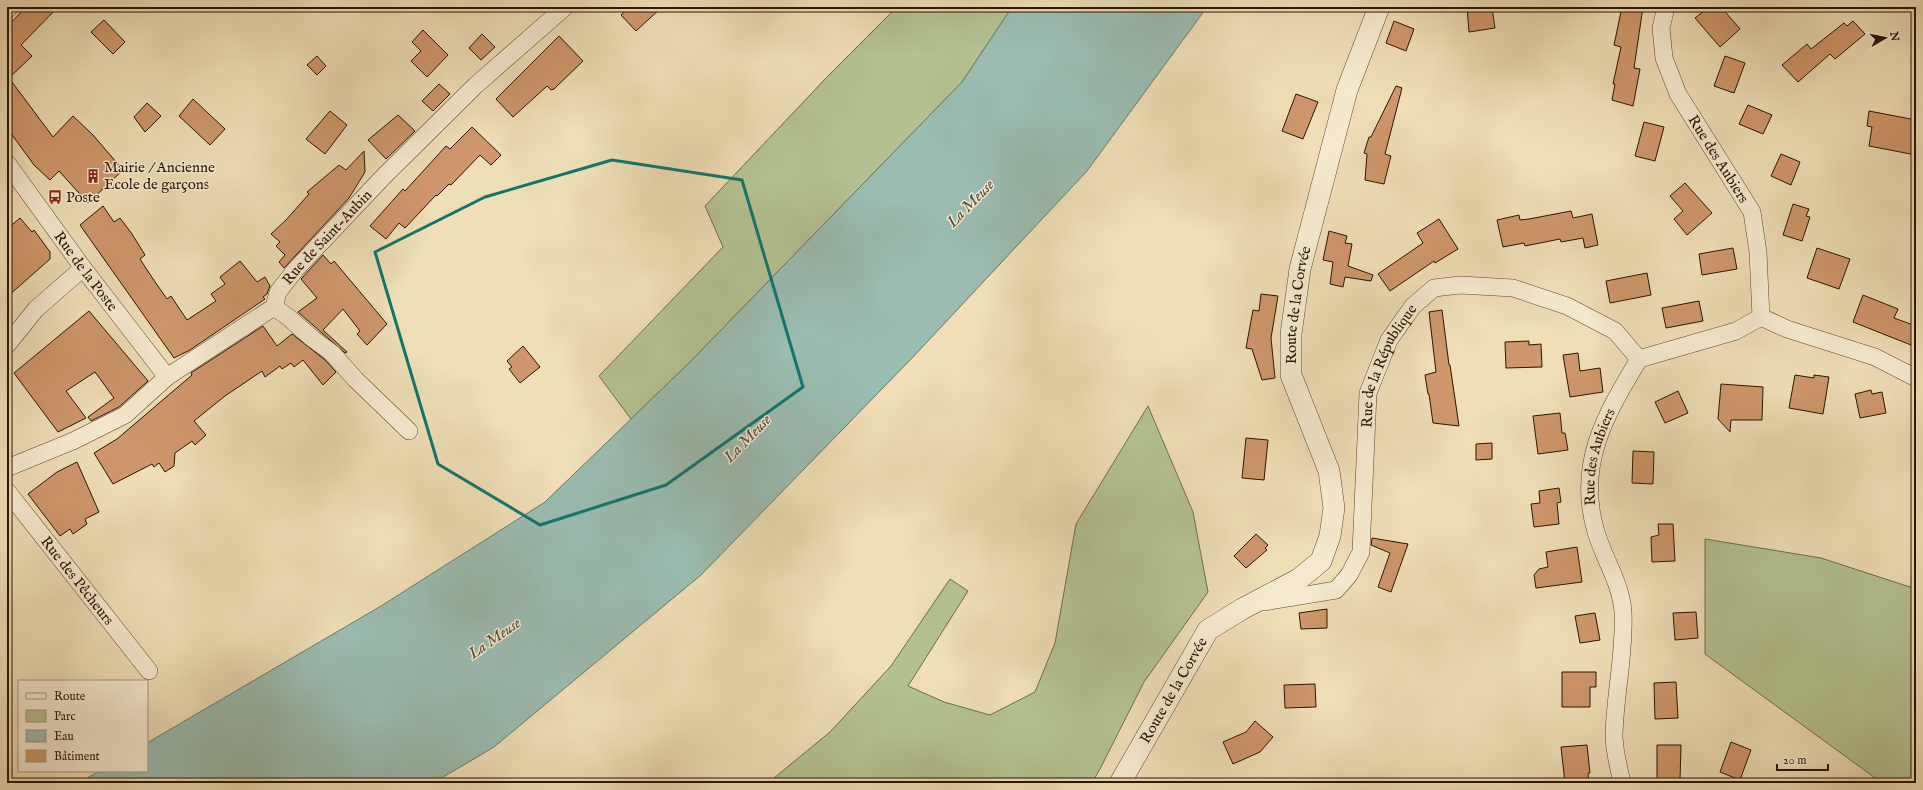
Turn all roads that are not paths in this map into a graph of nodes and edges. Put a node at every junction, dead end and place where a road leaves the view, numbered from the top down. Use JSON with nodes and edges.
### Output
{"nodes":[{"id":1,"x":10,"y":7,"type":"edge"},
{"id":2,"x":565,"y":7,"type":"edge"},
{"id":3,"x":1379,"y":7,"type":"edge"},
{"id":4,"x":1666,"y":7,"type":"edge"},
{"id":5,"x":7,"y":10,"type":"edge"},
{"id":6,"x":7,"y":163,"type":"edge"},
{"id":7,"x":83,"y":268,"type":"junction"},
{"id":8,"x":274,"y":307,"type":"junction"},
{"id":9,"x":1761,"y":317,"type":"junction"},
{"id":10,"x":7,"y":345,"type":"edge"},
{"id":11,"x":1639,"y":359,"type":"junction"},
{"id":12,"x":166,"y":377,"type":"junction"},
{"id":13,"x":1916,"y":378,"type":"edge"},
{"id":14,"x":409,"y":431,"type":"dead end"},
{"id":15,"x":7,"y":468,"type":"edge"},
{"id":16,"x":7,"y":491,"type":"edge"},
{"id":17,"x":1252,"y":604,"type":"junction"},
{"id":18,"x":149,"y":671,"type":"dead end"},
{"id":19,"x":1120,"y":783,"type":"edge"},
{"id":20,"x":1622,"y":783,"type":"edge"}],
"edges":[{"from":1,"to":5,"type":"street"},
{"from":2,"to":8,"type":"street","name":"Rue de Saint-Aubin"},
{"from":3,"to":17,"type":"street","name":"Route de la Corvée"},
{"from":4,"to":9,"type":"street","name":"Rue des Aubiers"},
{"from":6,"to":7,"type":"street","name":"Rue de la Poste"},
{"from":7,"to":10,"type":"street"},
{"from":7,"to":12,"type":"street","name":"Rue de la Poste"},
{"from":8,"to":12,"type":"street"},
{"from":8,"to":14,"type":"street"},
{"from":9,"to":11,"type":"street"},
{"from":9,"to":13,"type":"street"},
{"from":11,"to":17,"type":"street","name":"Rue de la République"},
{"from":11,"to":20,"type":"street","name":"Rue des Aubiers"},
{"from":12,"to":15,"type":"street"},
{"from":16,"to":18,"type":"street","name":"Rue des Pêcheurs"},
{"from":17,"to":19,"type":"street","name":"Route de la Corvée"}]}
